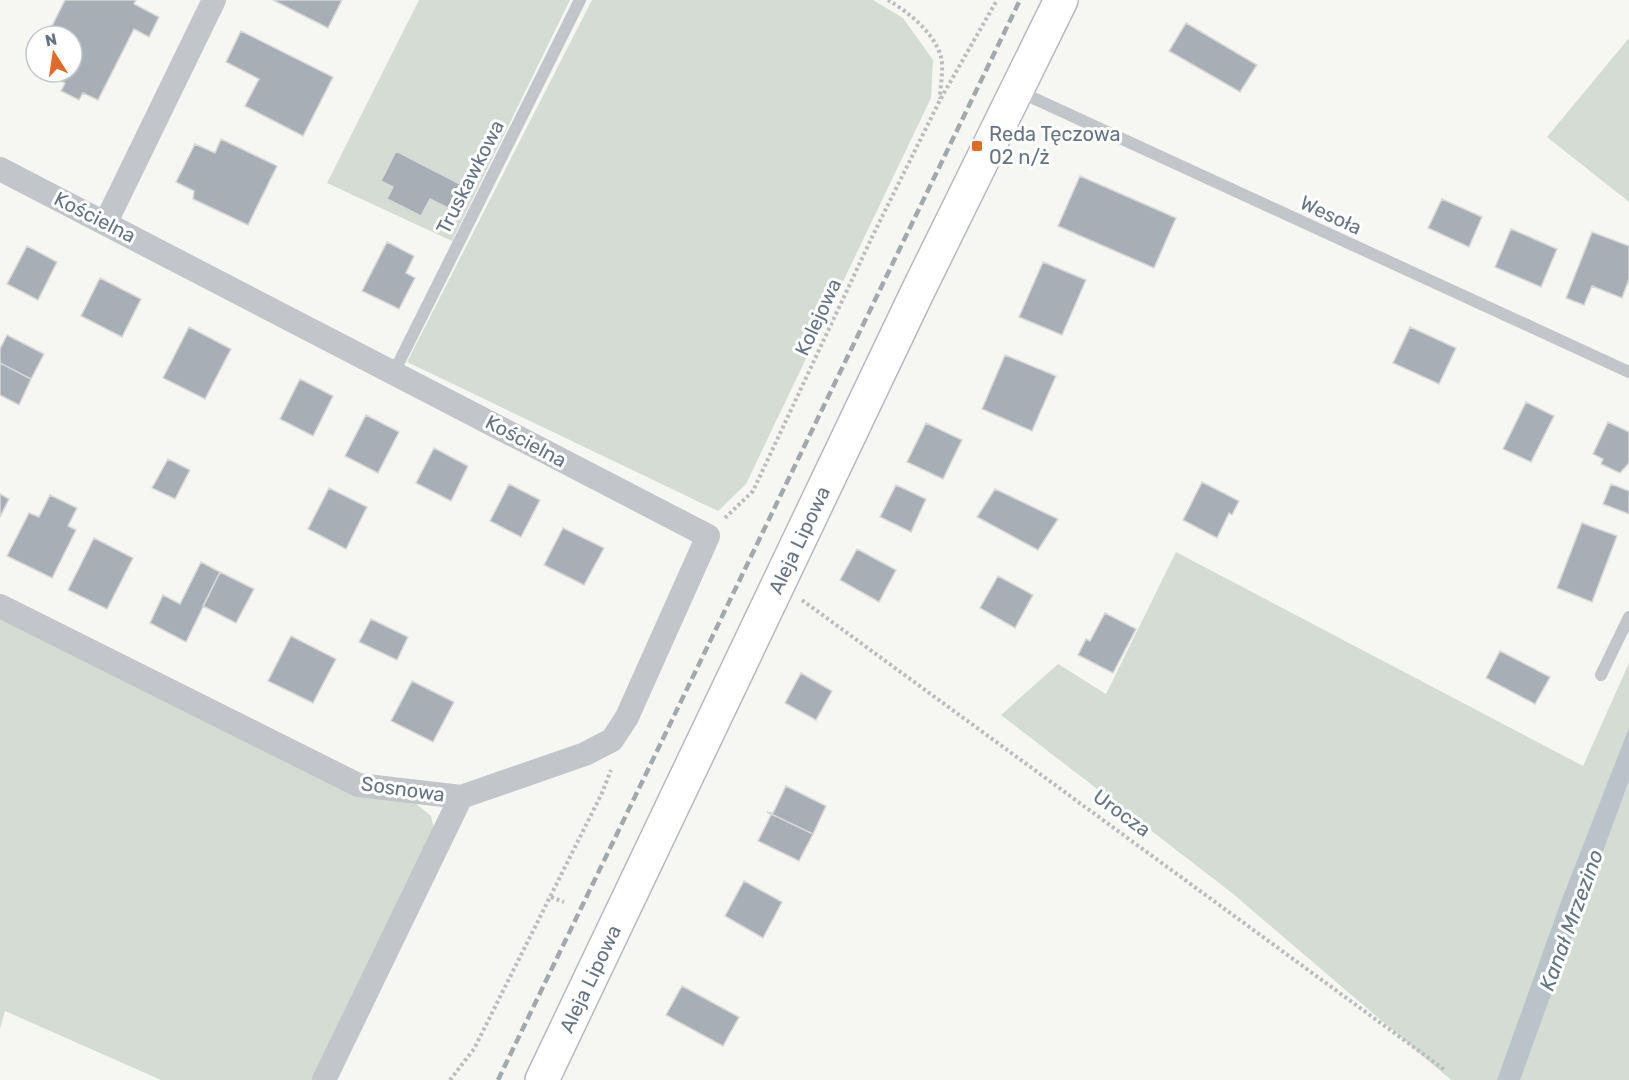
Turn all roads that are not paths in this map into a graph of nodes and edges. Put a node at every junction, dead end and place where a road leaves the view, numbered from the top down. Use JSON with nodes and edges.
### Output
{"nodes":[{"id":1,"x":214,"y":0,"type":"edge"},
{"id":2,"x":580,"y":0,"type":"edge"},
{"id":3,"x":1061,"y":0,"type":"edge"},
{"id":4,"x":1017,"y":91,"type":"junction"},
{"id":5,"x":0,"y":169,"type":"edge"},
{"id":6,"x":106,"y":222,"type":"junction"},
{"id":7,"x":394,"y":372,"type":"junction"},
{"id":8,"x":1629,"y":372,"type":"edge"},
{"id":9,"x":0,"y":606,"type":"edge"},
{"id":10,"x":1629,"y":617,"type":"edge"},
{"id":11,"x":1601,"y":675,"type":"dead end"},
{"id":12,"x":461,"y":797,"type":"junction"},
{"id":13,"x":324,"y":1080,"type":"edge"},
{"id":14,"x":542,"y":1080,"type":"edge"}],
"edges":[{"from":1,"to":6,"type":"street"},
{"from":2,"to":7,"type":"lane","name":"Truskawkowa"},
{"from":3,"to":4,"type":"street","name":"Aleja Lipowa"},
{"from":4,"to":8,"type":"lane","name":"Wesoła"},
{"from":4,"to":14,"type":"street","name":"Aleja Lipowa"},
{"from":5,"to":6,"type":"street","name":"Kościelna"},
{"from":6,"to":7,"type":"street","name":"Kościelna"},
{"from":7,"to":12,"type":"street","name":"Kościelna"},
{"from":9,"to":12,"type":"street","name":"Sosnowa"},
{"from":10,"to":11,"type":"lane"},
{"from":12,"to":13,"type":"street","name":"Sosnowa"}]}
